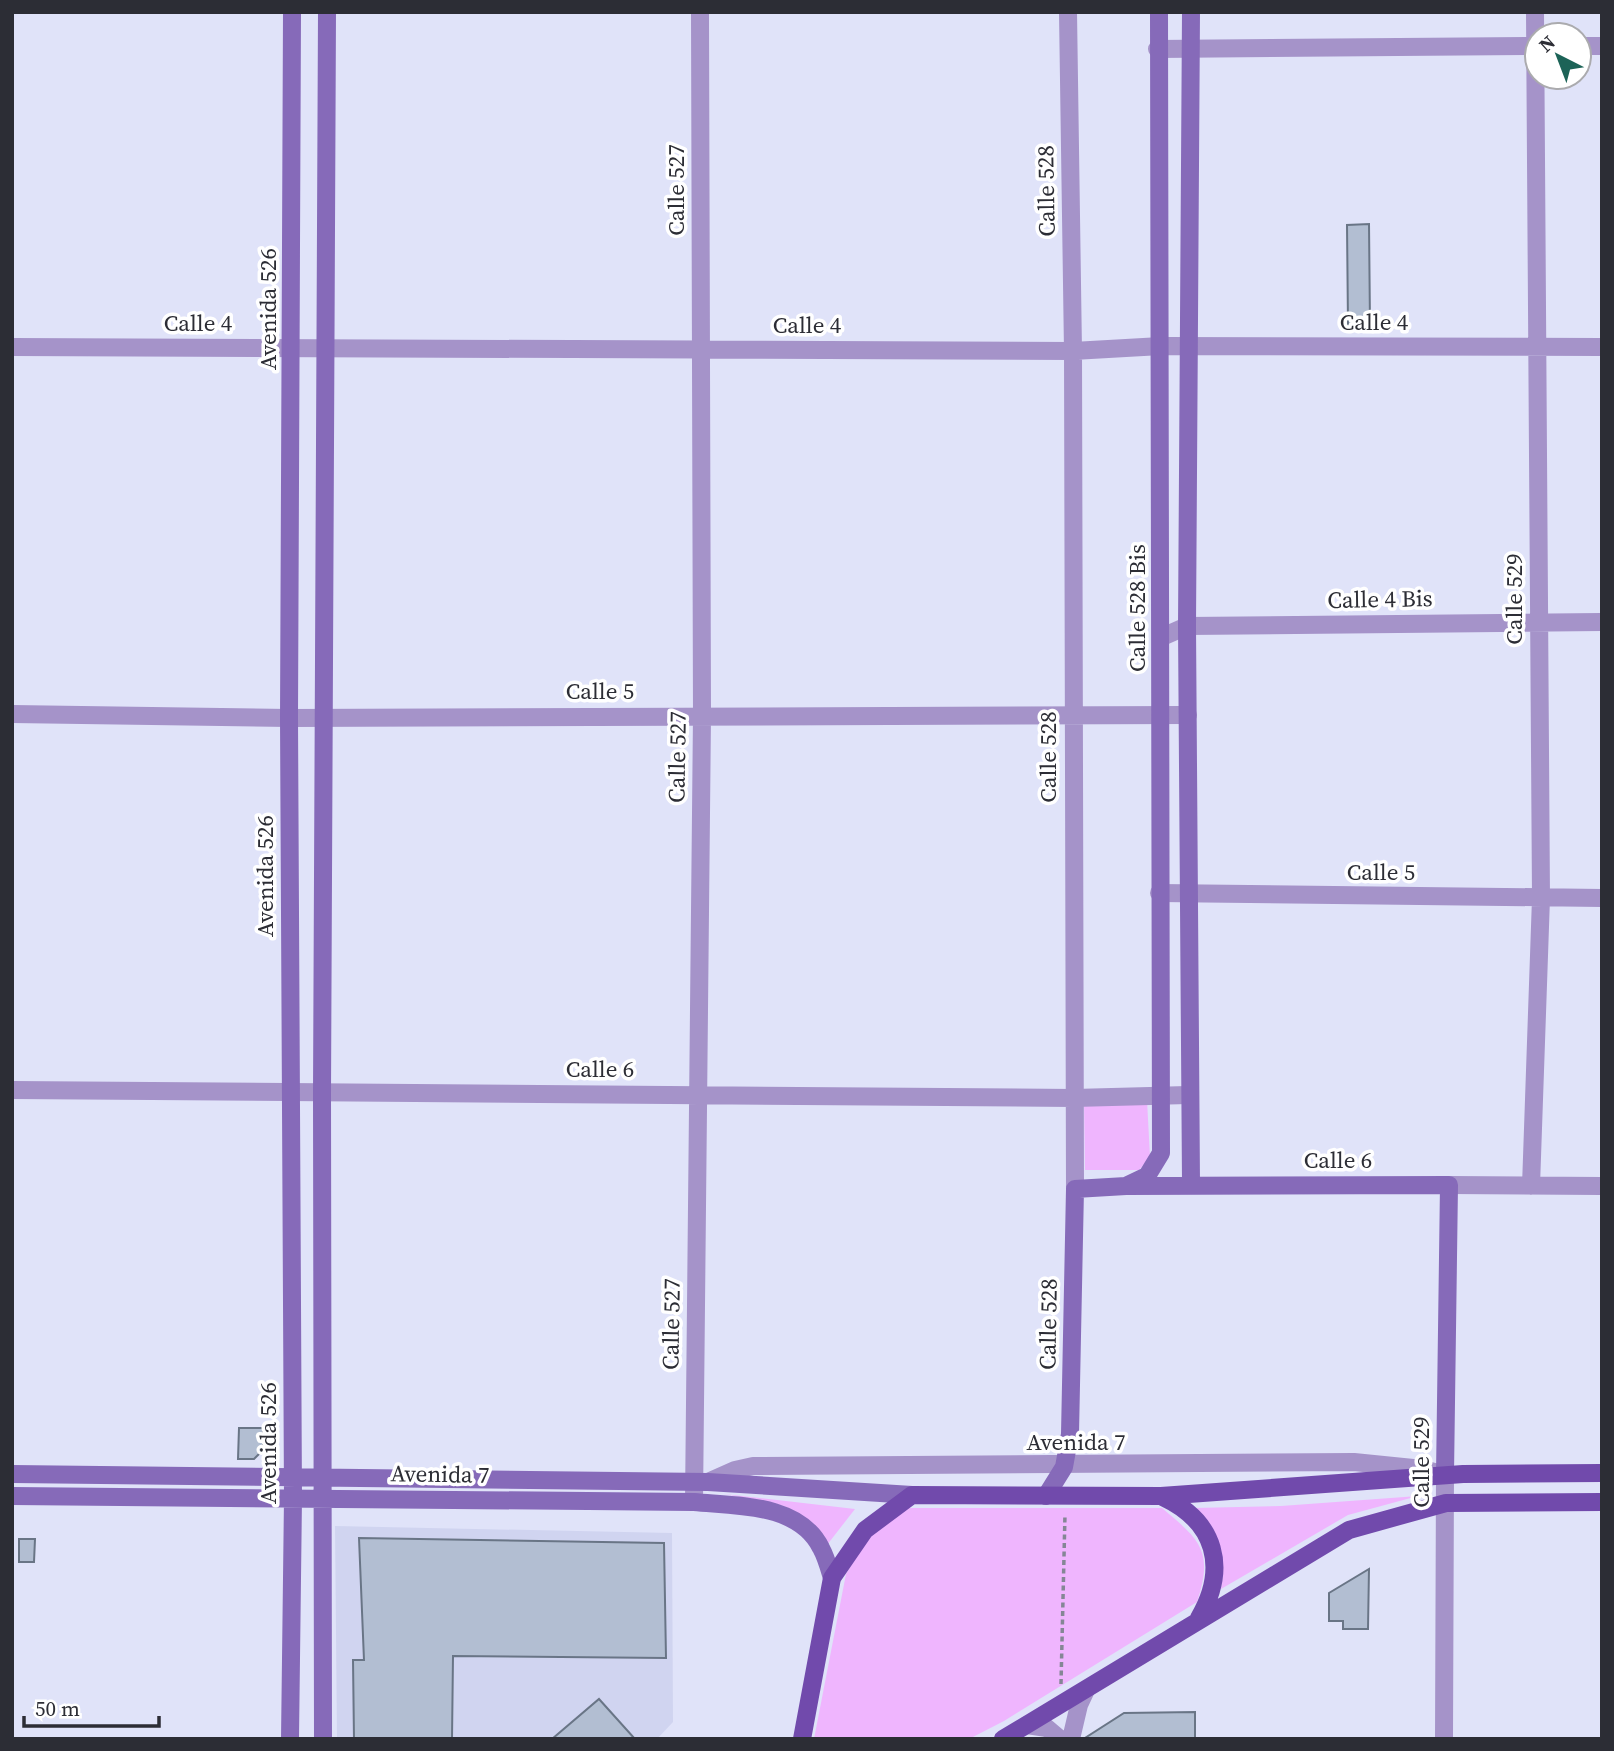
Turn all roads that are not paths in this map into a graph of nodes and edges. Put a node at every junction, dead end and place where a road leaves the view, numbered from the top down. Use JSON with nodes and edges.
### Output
{"nodes":[{"id":1,"x":292,"y":12,"type":"edge"},
{"id":2,"x":327,"y":12,"type":"edge"},
{"id":3,"x":700,"y":12,"type":"edge"},
{"id":4,"x":1068,"y":12,"type":"edge"},
{"id":5,"x":1159,"y":12,"type":"edge"},
{"id":6,"x":1191,"y":12,"type":"edge"},
{"id":7,"x":1523,"y":46,"type":"edge"},
{"id":8,"x":1190,"y":47,"type":"junction"},
{"id":9,"x":1157,"y":49,"type":"junction"},
{"id":10,"x":1537,"y":91,"type":"edge"},
{"id":11,"x":1161,"y":346,"type":"junction"},
{"id":12,"x":1188,"y":346,"type":"junction"},
{"id":13,"x":12,"y":347,"type":"edge"},
{"id":14,"x":1540,"y":347,"type":"junction"},
{"id":15,"x":1602,"y":347,"type":"edge"},
{"id":16,"x":292,"y":348,"type":"junction"},
{"id":17,"x":327,"y":348,"type":"junction"},
{"id":18,"x":701,"y":349,"type":"junction"},
{"id":19,"x":1073,"y":351,"type":"junction"},
{"id":20,"x":1538,"y":622,"type":"junction"},
{"id":21,"x":1602,"y":622,"type":"edge"},
{"id":22,"x":1187,"y":626,"type":"junction"},
{"id":23,"x":1162,"y":637,"type":"junction"},
{"id":24,"x":12,"y":714,"type":"edge"},
{"id":25,"x":702,"y":715,"type":"junction"},
{"id":26,"x":1072,"y":715,"type":"junction"},
{"id":27,"x":1161,"y":715,"type":"junction"},
{"id":28,"x":1188,"y":716,"type":"junction"},
{"id":29,"x":324,"y":717,"type":"junction"},
{"id":30,"x":289,"y":718,"type":"junction"},
{"id":31,"x":1160,"y":893,"type":"junction"},
{"id":32,"x":1188,"y":895,"type":"junction"},
{"id":33,"x":1541,"y":898,"type":"junction"},
{"id":34,"x":1602,"y":898,"type":"edge"},
{"id":35,"x":12,"y":1090,"type":"edge"},
{"id":36,"x":290,"y":1092,"type":"junction"},
{"id":37,"x":322,"y":1093,"type":"junction"},
{"id":38,"x":698,"y":1094,"type":"junction"},
{"id":39,"x":1188,"y":1095,"type":"junction"},
{"id":40,"x":1159,"y":1097,"type":"junction"},
{"id":41,"x":1074,"y":1098,"type":"junction"},
{"id":42,"x":1191,"y":1183,"type":"junction"},
{"id":43,"x":1126,"y":1185,"type":"junction"},
{"id":44,"x":1449,"y":1185,"type":"junction"},
{"id":45,"x":1531,"y":1186,"type":"junction"},
{"id":46,"x":1602,"y":1186,"type":"edge"},
{"id":47,"x":1075,"y":1189,"type":"junction"},
{"id":48,"x":1064,"y":1467,"type":"junction"},
{"id":49,"x":1602,"y":1473,"type":"edge"},
{"id":50,"x":12,"y":1474,"type":"edge"},
{"id":51,"x":1445,"y":1475,"type":"junction"},
{"id":52,"x":323,"y":1477,"type":"junction"},
{"id":53,"x":293,"y":1478,"type":"junction"},
{"id":54,"x":701,"y":1482,"type":"junction"},
{"id":55,"x":912,"y":1495,"type":"junction"},
{"id":56,"x":12,"y":1496,"type":"edge"},
{"id":57,"x":1046,"y":1496,"type":"junction"},
{"id":58,"x":1161,"y":1496,"type":"junction"},
{"id":59,"x":323,"y":1497,"type":"junction"},
{"id":60,"x":293,"y":1498,"type":"junction"},
{"id":61,"x":694,"y":1502,"type":"junction"},
{"id":62,"x":1602,"y":1502,"type":"edge"},
{"id":63,"x":1446,"y":1503,"type":"junction"},
{"id":64,"x":832,"y":1578,"type":"junction"},
{"id":65,"x":1199,"y":1618,"type":"junction"},
{"id":66,"x":1086,"y":1690,"type":"junction"},
{"id":67,"x":1027,"y":1725,"type":"junction"},
{"id":68,"x":290,"y":1739,"type":"edge"},
{"id":69,"x":323,"y":1739,"type":"edge"},
{"id":70,"x":802,"y":1739,"type":"edge"},
{"id":71,"x":1003,"y":1739,"type":"edge"},
{"id":72,"x":1060,"y":1739,"type":"edge"},
{"id":73,"x":1071,"y":1739,"type":"edge"},
{"id":74,"x":1444,"y":1739,"type":"edge"}],
"edges":[{"from":1,"to":16,"type":"main road","name":"Avenida 526"},
{"from":2,"to":17,"type":"main road"},
{"from":3,"to":18,"type":"street","name":"Calle 527"},
{"from":4,"to":19,"type":"street","name":"Calle 528"},
{"from":5,"to":9,"type":"main road","name":"Calle 528 Bis"},
{"from":6,"to":8,"type":"main road"},
{"from":7,"to":8,"type":"street"},
{"from":8,"to":9,"type":"street"},
{"from":8,"to":12,"type":"main road"},
{"from":9,"to":11,"type":"main road","name":"Calle 528 Bis"},
{"from":10,"to":14,"type":"street","name":"Calle 529"},
{"from":11,"to":12,"type":"street","name":"Calle 4"},
{"from":11,"to":19,"type":"street","name":"Calle 4"},
{"from":11,"to":23,"type":"main road","name":"Calle 528 Bis"},
{"from":12,"to":14,"type":"street","name":"Calle 4"},
{"from":12,"to":22,"type":"main road"},
{"from":13,"to":16,"type":"street","name":"Calle 4"},
{"from":14,"to":15,"type":"street","name":"Calle 4"},
{"from":14,"to":20,"type":"street","name":"Calle 529"},
{"from":16,"to":17,"type":"street","name":"Calle 4"},
{"from":16,"to":30,"type":"main road","name":"Avenida 526"},
{"from":17,"to":18,"type":"street","name":"Calle 4"},
{"from":17,"to":29,"type":"main road"},
{"from":18,"to":19,"type":"street","name":"Calle 4"},
{"from":18,"to":25,"type":"street","name":"Calle 527"},
{"from":19,"to":26,"type":"street","name":"Calle 528"},
{"from":20,"to":21,"type":"street","name":"Calle 4 Bis"},
{"from":20,"to":22,"type":"street","name":"Calle 4 Bis"},
{"from":20,"to":33,"type":"street","name":"Calle 529"},
{"from":22,"to":23,"type":"street","name":"Calle 4 Bis"},
{"from":22,"to":28,"type":"main road"},
{"from":23,"to":27,"type":"main road","name":"Calle 528 Bis"},
{"from":24,"to":30,"type":"street","name":"Calle 5"},
{"from":25,"to":26,"type":"street","name":"Calle 5"},
{"from":25,"to":29,"type":"street","name":"Calle 5"},
{"from":25,"to":38,"type":"street","name":"Calle 527"},
{"from":26,"to":27,"type":"street","name":"Calle 5"},
{"from":26,"to":41,"type":"street","name":"Calle 528"},
{"from":27,"to":28,"type":"street","name":"Calle 5"},
{"from":27,"to":31,"type":"main road","name":"Calle 528 Bis"},
{"from":28,"to":32,"type":"main road"},
{"from":29,"to":30,"type":"street","name":"Calle 5"},
{"from":29,"to":37,"type":"main road"},
{"from":30,"to":36,"type":"main road","name":"Avenida 526"},
{"from":31,"to":32,"type":"street","name":"Calle 5"},
{"from":31,"to":40,"type":"main road","name":"Calle 528 Bis"},
{"from":32,"to":33,"type":"street","name":"Calle 5"},
{"from":32,"to":39,"type":"main road"},
{"from":33,"to":34,"type":"street","name":"Calle 5"},
{"from":33,"to":45,"type":"street","name":"Calle 529"},
{"from":35,"to":36,"type":"street","name":"Calle 6"},
{"from":36,"to":37,"type":"street","name":"Calle 6"},
{"from":36,"to":53,"type":"main road","name":"Avenida 526"},
{"from":37,"to":38,"type":"street","name":"Calle 6"},
{"from":37,"to":52,"type":"main road"},
{"from":38,"to":41,"type":"street","name":"Calle 6"},
{"from":38,"to":54,"type":"street","name":"Calle 527"},
{"from":39,"to":40,"type":"street","name":"Calle 6"},
{"from":39,"to":42,"type":"main road"},
{"from":40,"to":41,"type":"street","name":"Calle 6"},
{"from":40,"to":43,"type":"main road","name":"Calle 528 Bis"},
{"from":41,"to":47,"type":"street","name":"Calle 528"},
{"from":42,"to":43,"type":"main road","name":"Calle 6"},
{"from":42,"to":44,"type":"main road","name":"Calle 6"},
{"from":43,"to":47,"type":"main road","name":"Calle 6"},
{"from":44,"to":45,"type":"street","name":"Calle 6"},
{"from":44,"to":51,"type":"main road","name":"Calle 529"},
{"from":45,"to":46,"type":"street","name":"Calle 6"},
{"from":47,"to":48,"type":"main road","name":"Calle 528"},
{"from":48,"to":51,"type":"street","name":"Avenida 7"},
{"from":48,"to":54,"type":"street","name":"Avenida 7"},
{"from":48,"to":57,"type":"main road","name":"Calle 528"},
{"from":49,"to":51,"type":"main road","name":"Avenida 7"},
{"from":50,"to":53,"type":"main road","name":"Avenida 7"},
{"from":51,"to":58,"type":"main road","name":"Avenida 7"},
{"from":51,"to":63,"type":"street","name":"Calle 529"},
{"from":52,"to":53,"type":"main road","name":"Avenida 7"},
{"from":52,"to":54,"type":"main road","name":"Avenida 7"},
{"from":52,"to":59,"type":"main road"},
{"from":53,"to":60,"type":"main road","name":"Avenida 526"},
{"from":54,"to":55,"type":"main road","name":"Avenida 7"},
{"from":54,"to":61,"type":"street","name":"Calle 527"},
{"from":55,"to":57,"type":"main road","name":"Avenida 7"},
{"from":55,"to":64,"type":"main road"},
{"from":56,"to":60,"type":"main road","name":"Avenida 7"},
{"from":57,"to":58,"type":"main road","name":"Avenida 7"},
{"from":58,"to":65,"type":"main road"},
{"from":59,"to":60,"type":"main road","name":"Avenida 7"},
{"from":59,"to":61,"type":"main road","name":"Avenida 7"},
{"from":59,"to":69,"type":"main road"},
{"from":60,"to":68,"type":"main road","name":"Avenida 526"},
{"from":61,"to":64,"type":"main road","name":"Avenida 7"},
{"from":62,"to":63,"type":"main road"},
{"from":63,"to":65,"type":"main road"},
{"from":63,"to":74,"type":"street","name":"Calle 529"},
{"from":64,"to":70,"type":"main road"},
{"from":65,"to":66,"type":"main road"},
{"from":66,"to":67,"type":"main road"},
{"from":66,"to":73,"type":"street"},
{"from":67,"to":71,"type":"main road"},
{"from":67,"to":72,"type":"street"}]}
